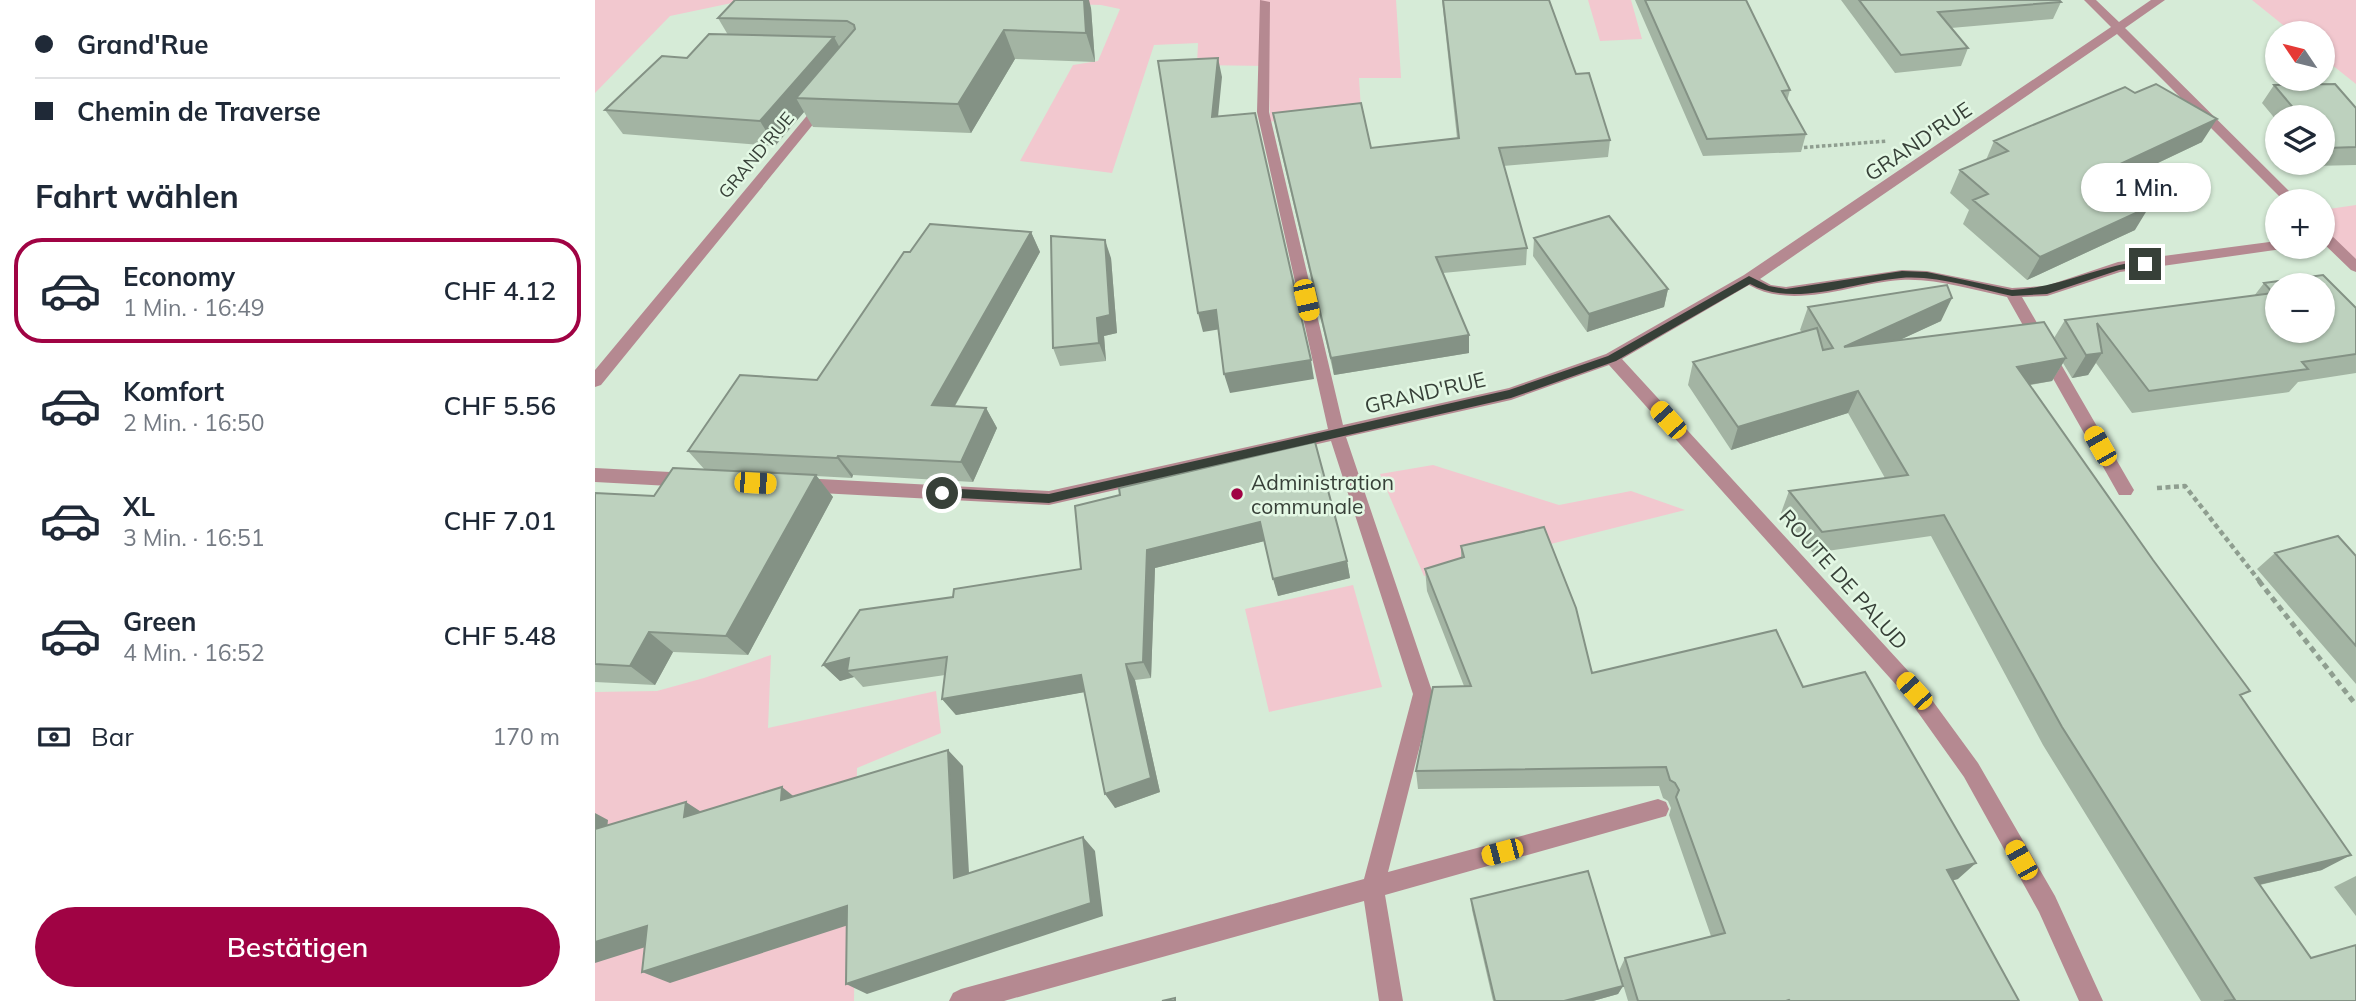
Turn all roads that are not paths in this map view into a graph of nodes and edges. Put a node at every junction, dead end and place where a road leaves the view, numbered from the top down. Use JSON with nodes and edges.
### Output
{"nodes":[{"id":1,"x":2090,"y":0,"type":"edge"},
{"id":2,"x":2159,"y":0,"type":"edge"},
{"id":3,"x":1264,"y":2,"type":"dead end"},
{"id":4,"x":2118,"y":29,"type":"junction"},
{"id":5,"x":832,"y":94,"type":"edge"},
{"id":6,"x":2280,"y":189,"type":"edge"},
{"id":7,"x":2265,"y":248,"type":"edge"},
{"id":8,"x":2335,"y":248,"type":"edge"},
{"id":9,"x":2356,"y":267,"type":"edge"},
{"id":10,"x":1749,"y":279,"type":"junction"},
{"id":11,"x":2012,"y":293,"type":"junction"},
{"id":12,"x":1612,"y":358,"type":"junction"},
{"id":13,"x":595,"y":381,"type":"edge"},
{"id":14,"x":1337,"y":434,"type":"junction"},
{"id":15,"x":595,"y":475,"type":"edge"},
{"id":16,"x":705,"y":480,"type":"edge"},
{"id":17,"x":787,"y":485,"type":"edge"},
{"id":18,"x":2125,"y":490,"type":"road end"},
{"id":19,"x":1658,"y":809,"type":"dead end"},
{"id":20,"x":1373,"y":887,"type":"junction"},
{"id":21,"x":961,"y":1001,"type":"edge"},
{"id":22,"x":1391,"y":1001,"type":"edge"},
{"id":23,"x":2091,"y":1001,"type":"edge"}],
"edges":[{"from":1,"to":4,"type":"street"},
{"from":2,"to":4,"type":"street","name":"GRAND'RUE"},
{"from":3,"to":14,"type":"street"},
{"from":4,"to":6,"type":"street"},
{"from":4,"to":10,"type":"street","name":"GRAND'RUE"},
{"from":5,"to":13,"type":"street","name":"GRAND'RUE"},
{"from":7,"to":11,"type":"street"},
{"from":8,"to":9,"type":"street"},
{"from":10,"to":11,"type":"street"},
{"from":10,"to":12,"type":"street","name":"GRAND'RUE"},
{"from":11,"to":18,"type":"street"},
{"from":12,"to":14,"type":"street","name":"GRAND'RUE"},
{"from":12,"to":23,"type":"street","name":"ROUTE DE PALUD"},
{"from":14,"to":17,"type":"street","name":"GRAND'RUE"},
{"from":14,"to":20,"type":"street"},
{"from":15,"to":16,"type":"street"},
{"from":19,"to":20,"type":"street"},
{"from":20,"to":21,"type":"street"},
{"from":20,"to":22,"type":"street"}]}
